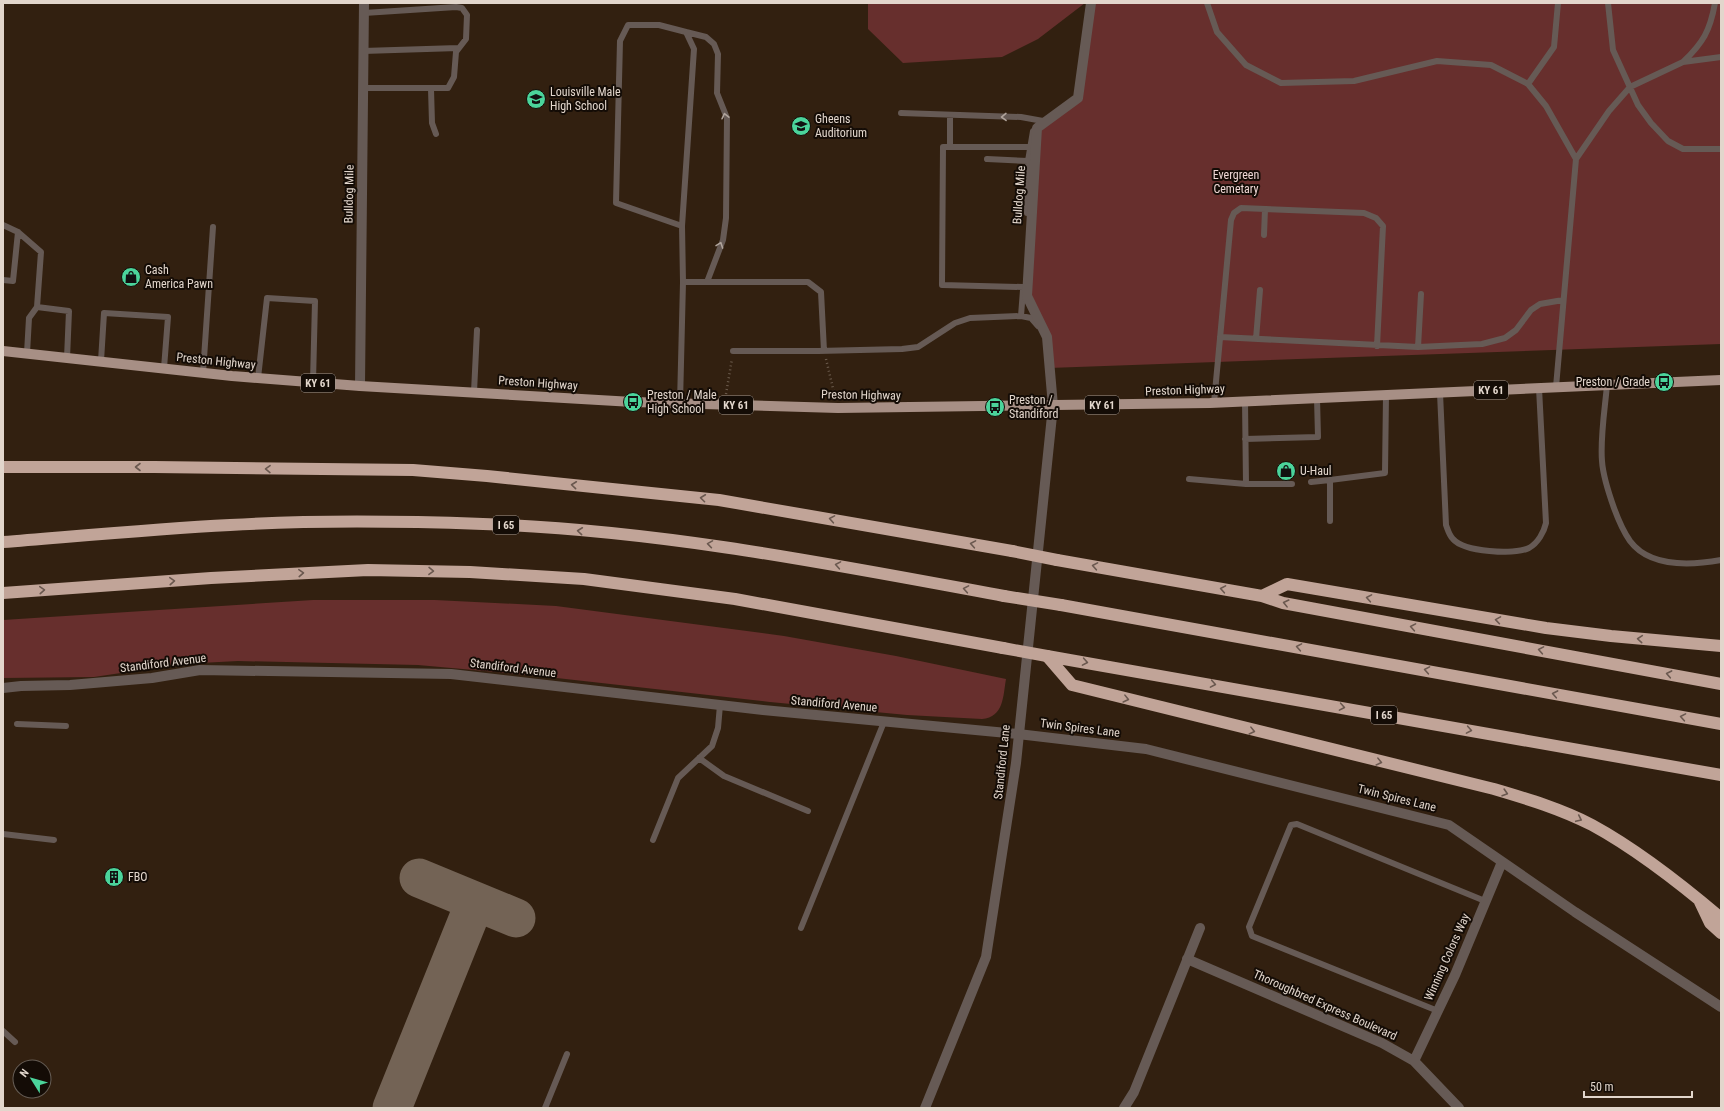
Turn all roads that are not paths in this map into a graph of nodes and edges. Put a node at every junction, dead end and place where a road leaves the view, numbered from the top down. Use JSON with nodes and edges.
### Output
{"nodes":[{"id":1,"x":1091,"y":3,"type":"edge"},
{"id":2,"x":1207,"y":3,"type":"edge"},
{"id":3,"x":1558,"y":3,"type":"edge"},
{"id":4,"x":1608,"y":3,"type":"edge"},
{"id":5,"x":1716,"y":3,"type":"edge"},
{"id":6,"x":364,"y":8,"type":"edge"},
{"id":7,"x":686,"y":32,"type":"junction"},
{"id":8,"x":458,"y":48,"type":"junction"},
{"id":9,"x":363,"y":51,"type":"junction"},
{"id":10,"x":1721,"y":56,"type":"edge"},
{"id":11,"x":1683,"y":62,"type":"junction"},
{"id":12,"x":1528,"y":84,"type":"junction"},
{"id":13,"x":1630,"y":87,"type":"junction"},
{"id":14,"x":363,"y":88,"type":"junction"},
{"id":15,"x":431,"y":89,"type":"junction"},
{"id":16,"x":901,"y":113,"type":"dead end"},
{"id":17,"x":950,"y":115,"type":"junction"},
{"id":18,"x":1040,"y":124,"type":"junction"},
{"id":19,"x":436,"y":134,"type":"dead end"},
{"id":20,"x":950,"y":147,"type":"junction"},
{"id":21,"x":1029,"y":147,"type":"junction"},
{"id":22,"x":1721,"y":149,"type":"edge"},
{"id":23,"x":987,"y":159,"type":"dead end"},
{"id":24,"x":1576,"y":159,"type":"junction"},
{"id":25,"x":1028,"y":161,"type":"junction"},
{"id":26,"x":1265,"y":209,"type":"junction"},
{"id":27,"x":3,"y":225,"type":"edge"},
{"id":28,"x":682,"y":226,"type":"junction"},
{"id":29,"x":213,"y":228,"type":"dead end"},
{"id":30,"x":18,"y":232,"type":"junction"},
{"id":31,"x":1264,"y":235,"type":"dead end"},
{"id":32,"x":3,"y":280,"type":"edge"},
{"id":33,"x":683,"y":282,"type":"junction"},
{"id":34,"x":707,"y":282,"type":"junction"},
{"id":35,"x":1023,"y":287,"type":"junction"},
{"id":36,"x":1260,"y":290,"type":"dead end"},
{"id":37,"x":1421,"y":294,"type":"dead end"},
{"id":38,"x":1563,"y":300,"type":"junction"},
{"id":39,"x":37,"y":307,"type":"junction"},
{"id":40,"x":1021,"y":316,"type":"junction"},
{"id":41,"x":477,"y":330,"type":"dead end"},
{"id":42,"x":1047,"y":337,"type":"junction"},
{"id":43,"x":1220,"y":337,"type":"junction"},
{"id":44,"x":1256,"y":339,"type":"junction"},
{"id":45,"x":1378,"y":346,"type":"junction"},
{"id":46,"x":1418,"y":347,"type":"junction"},
{"id":47,"x":3,"y":351,"type":"edge"},
{"id":48,"x":733,"y":351,"type":"road end"},
{"id":49,"x":824,"y":351,"type":"junction"},
{"id":50,"x":27,"y":353,"type":"junction"},
{"id":51,"x":67,"y":358,"type":"junction"},
{"id":52,"x":101,"y":361,"type":"junction"},
{"id":53,"x":164,"y":368,"type":"junction"},
{"id":54,"x":203,"y":373,"type":"junction"},
{"id":55,"x":258,"y":378,"type":"junction"},
{"id":56,"x":1721,"y":380,"type":"edge"},
{"id":57,"x":313,"y":382,"type":"junction"},
{"id":58,"x":1607,"y":385,"type":"junction"},
{"id":59,"x":360,"y":386,"type":"junction"},
{"id":60,"x":1556,"y":387,"type":"junction"},
{"id":61,"x":1539,"y":388,"type":"junction"},
{"id":62,"x":474,"y":392,"type":"junction"},
{"id":63,"x":1440,"y":393,"type":"junction"},
{"id":64,"x":1386,"y":395,"type":"junction"},
{"id":65,"x":1317,"y":398,"type":"junction"},
{"id":66,"x":1246,"y":401,"type":"junction"},
{"id":67,"x":680,"y":403,"type":"junction"},
{"id":68,"x":1214,"y":403,"type":"junction"},
{"id":69,"x":1053,"y":406,"type":"junction"},
{"id":70,"x":1245,"y":439,"type":"junction"},
{"id":71,"x":3,"y":467,"type":"edge"},
{"id":72,"x":1189,"y":479,"type":"dead end"},
{"id":73,"x":1330,"y":480,"type":"junction"},
{"id":74,"x":1311,"y":482,"type":"dead end"},
{"id":75,"x":1246,"y":484,"type":"junction"},
{"id":76,"x":1292,"y":484,"type":"dead end"},
{"id":77,"x":1330,"y":520,"type":"dead end"},
{"id":78,"x":3,"y":542,"type":"edge"},
{"id":79,"x":1721,"y":560,"type":"edge"},
{"id":80,"x":3,"y":593,"type":"edge"},
{"id":81,"x":1262,"y":596,"type":"junction"},
{"id":82,"x":1721,"y":646,"type":"edge"},
{"id":83,"x":1047,"y":656,"type":"junction"},
{"id":84,"x":1721,"y":684,"type":"edge"},
{"id":85,"x":3,"y":688,"type":"edge"},
{"id":86,"x":720,"y":705,"type":"junction"},
{"id":87,"x":884,"y":722,"type":"junction"},
{"id":88,"x":17,"y":724,"type":"dead end"},
{"id":89,"x":1721,"y":724,"type":"edge"},
{"id":90,"x":66,"y":726,"type":"dead end"},
{"id":91,"x":1018,"y":734,"type":"junction"},
{"id":92,"x":699,"y":758,"type":"junction"},
{"id":93,"x":1721,"y":775,"type":"edge"},
{"id":94,"x":808,"y":811,"type":"dead end"},
{"id":95,"x":3,"y":834,"type":"edge"},
{"id":96,"x":54,"y":840,"type":"dead end"},
{"id":97,"x":653,"y":840,"type":"dead end"},
{"id":98,"x":1502,"y":862,"type":"junction"},
{"id":99,"x":1485,"y":901,"type":"junction"},
{"id":100,"x":1699,"y":901,"type":"junction"},
{"id":101,"x":1721,"y":918,"type":"edge"},
{"id":102,"x":801,"y":928,"type":"dead end"},
{"id":103,"x":1200,"y":928,"type":"dead end"},
{"id":104,"x":1721,"y":933,"type":"edge"},
{"id":105,"x":1187,"y":959,"type":"junction"},
{"id":106,"x":1721,"y":1008,"type":"edge"},
{"id":107,"x":1438,"y":1011,"type":"junction"},
{"id":108,"x":3,"y":1030,"type":"edge"},
{"id":109,"x":16,"y":1042,"type":"dead end"},
{"id":110,"x":567,"y":1054,"type":"dead end"},
{"id":111,"x":1414,"y":1061,"type":"junction"},
{"id":112,"x":545,"y":1108,"type":"edge"},
{"id":113,"x":925,"y":1108,"type":"edge"},
{"id":114,"x":1124,"y":1108,"type":"edge"},
{"id":115,"x":1459,"y":1108,"type":"edge"}],
"edges":[{"from":1,"to":18,"type":"street"},
{"from":2,"to":12,"type":"lane"},
{"from":3,"to":12,"type":"lane"},
{"from":4,"to":13,"type":"lane"},
{"from":5,"to":11,"type":"lane"},
{"from":6,"to":8,"type":"lane"},
{"from":6,"to":9,"type":"street","name":"Bulldog Mile"},
{"from":7,"to":28,"type":"lane"},
{"from":7,"to":28,"type":"lane"},
{"from":34,"to":7,"type":"lane","one_way":true},
{"from":8,"to":9,"type":"lane"},
{"from":8,"to":15,"type":"lane"},
{"from":9,"to":14,"type":"street","name":"Bulldog Mile"},
{"from":10,"to":11,"type":"lane"},
{"from":11,"to":13,"type":"lane"},
{"from":12,"to":24,"type":"lane"},
{"from":13,"to":22,"type":"lane"},
{"from":13,"to":24,"type":"lane"},
{"from":14,"to":15,"type":"lane"},
{"from":14,"to":59,"type":"street","name":"Bulldog Mile"},
{"from":15,"to":19,"type":"lane"},
{"from":16,"to":17,"type":"lane"},
{"from":18,"to":17,"type":"lane","one_way":true},
{"from":17,"to":20,"type":"lane"},
{"from":18,"to":21,"type":"lane"},
{"from":18,"to":42,"type":"street","name":"Bulldog Mile"},
{"from":20,"to":21,"type":"lane"},
{"from":20,"to":35,"type":"lane"},
{"from":21,"to":25,"type":"lane"},
{"from":23,"to":25,"type":"lane"},
{"from":24,"to":38,"type":"lane"},
{"from":25,"to":35,"type":"lane"},
{"from":26,"to":31,"type":"lane"},
{"from":26,"to":43,"type":"lane"},
{"from":26,"to":45,"type":"lane"},
{"from":27,"to":30,"type":"lane"},
{"from":28,"to":33,"type":"lane"},
{"from":29,"to":54,"type":"lane"},
{"from":30,"to":32,"type":"lane"},
{"from":30,"to":39,"type":"lane"},
{"from":33,"to":34,"type":"lane"},
{"from":33,"to":67,"type":"lane"},
{"from":34,"to":49,"type":"lane"},
{"from":35,"to":40,"type":"lane"},
{"from":36,"to":44,"type":"lane"},
{"from":37,"to":46,"type":"lane"},
{"from":38,"to":46,"type":"lane"},
{"from":38,"to":60,"type":"lane"},
{"from":39,"to":50,"type":"lane"},
{"from":39,"to":51,"type":"lane"},
{"from":40,"to":42,"type":"lane"},
{"from":40,"to":49,"type":"lane"},
{"from":41,"to":62,"type":"lane"},
{"from":42,"to":69,"type":"street","name":"Bulldog Mile"},
{"from":43,"to":44,"type":"lane"},
{"from":43,"to":68,"type":"lane"},
{"from":44,"to":45,"type":"lane"},
{"from":45,"to":46,"type":"lane"},
{"from":47,"to":50,"type":"main road","name":"Preston Highway","number":"KY 61"},
{"from":48,"to":49,"type":"lane"},
{"from":50,"to":51,"type":"main road","name":"Preston Highway","number":"KY 61"},
{"from":51,"to":52,"type":"main road","name":"Preston Highway","number":"KY 61"},
{"from":52,"to":53,"type":"main road","name":"Preston Highway","number":"KY 61"},
{"from":52,"to":53,"type":"lane"},
{"from":53,"to":54,"type":"main road","name":"Preston Highway","number":"KY 61"},
{"from":54,"to":55,"type":"main road","name":"Preston Highway","number":"KY 61"},
{"from":55,"to":57,"type":"main road","name":"Preston Highway","number":"KY 61"},
{"from":55,"to":57,"type":"lane"},
{"from":56,"to":58,"type":"main road","name":"Preston Highway","number":"KY 61"},
{"from":57,"to":59,"type":"main road","name":"Preston Highway","number":"KY 61"},
{"from":58,"to":60,"type":"main road","name":"Preston Highway","number":"KY 61"},
{"from":58,"to":79,"type":"lane"},
{"from":59,"to":62,"type":"main road","name":"Preston Highway","number":"KY 61"},
{"from":60,"to":61,"type":"main road","name":"Preston Highway","number":"KY 61"},
{"from":61,"to":63,"type":"main road","name":"Preston Highway","number":"KY 61"},
{"from":61,"to":63,"type":"lane"},
{"from":62,"to":67,"type":"main road","name":"Preston Highway","number":"KY 61"},
{"from":63,"to":64,"type":"main road","name":"Preston Highway","number":"KY 61"},
{"from":64,"to":65,"type":"main road","name":"Preston Highway","number":"KY 61"},
{"from":64,"to":73,"type":"lane"},
{"from":65,"to":66,"type":"main road","name":"Preston Highway","number":"KY 61"},
{"from":65,"to":70,"type":"lane"},
{"from":66,"to":68,"type":"main road","name":"Preston Highway","number":"KY 61"},
{"from":66,"to":70,"type":"lane"},
{"from":67,"to":69,"type":"main road","name":"Preston Highway","number":"KY 61"},
{"from":68,"to":69,"type":"main road","name":"Preston Highway","number":"KY 61"},
{"from":69,"to":91,"type":"street","name":"Standiford Lane"},
{"from":70,"to":75,"type":"lane"},
{"from":81,"to":71,"type":"highway","one_way":true,"bridge":true},
{"from":72,"to":75,"type":"lane"},
{"from":73,"to":74,"type":"lane"},
{"from":73,"to":77,"type":"lane"},
{"from":75,"to":76,"type":"lane"},
{"from":89,"to":78,"type":"highway","number":"I 65","one_way":true,"bridge":true},
{"from":80,"to":83,"type":"highway","number":"I 65","one_way":true,"bridge":true},
{"from":82,"to":81,"type":"highway","one_way":true},
{"from":84,"to":81,"type":"highway","one_way":true},
{"from":83,"to":93,"type":"highway","number":"I 65","one_way":true},
{"from":83,"to":100,"type":"highway","one_way":true},
{"from":85,"to":86,"type":"street","name":"Standiford Avenue"},
{"from":86,"to":87,"type":"street","name":"Standiford Avenue"},
{"from":86,"to":92,"type":"lane"},
{"from":87,"to":91,"type":"street","name":"Standiford Avenue"},
{"from":87,"to":102,"type":"lane"},
{"from":88,"to":90,"type":"lane"},
{"from":91,"to":98,"type":"street","name":"Twin Spires Lane"},
{"from":91,"to":113,"type":"street","name":"Standiford Lane"},
{"from":92,"to":94,"type":"lane"},
{"from":92,"to":97,"type":"lane"},
{"from":95,"to":96,"type":"lane"},
{"from":98,"to":99,"type":"street","name":"Winning Colors Way"},
{"from":98,"to":106,"type":"street","name":"Twin Spires Lane"},
{"from":99,"to":107,"type":"street","name":"Winning Colors Way"},
{"from":99,"to":107,"type":"lane"},
{"from":100,"to":101,"type":"highway"},
{"from":100,"to":104,"type":"highway"},
{"from":103,"to":105,"type":"street"},
{"from":105,"to":111,"type":"street","name":"Thoroughbred Express Boulevard"},
{"from":105,"to":114,"type":"street"},
{"from":107,"to":111,"type":"street","name":"Winning Colors Way"},
{"from":108,"to":109,"type":"lane"},
{"from":110,"to":112,"type":"lane"},
{"from":111,"to":115,"type":"street","name":"Thoroughbred Express Boulevard"}]}
